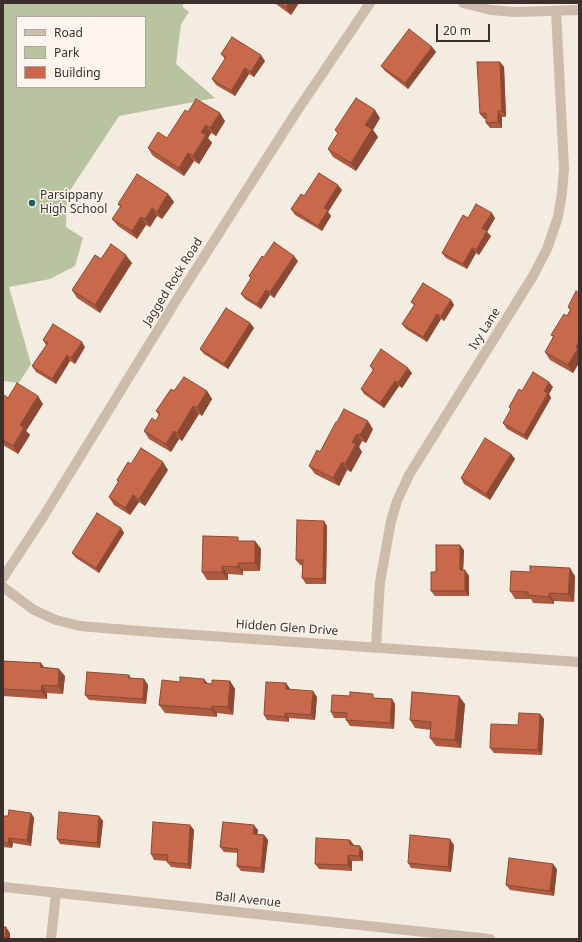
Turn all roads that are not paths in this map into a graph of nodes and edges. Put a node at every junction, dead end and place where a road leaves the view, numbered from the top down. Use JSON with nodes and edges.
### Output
{"nodes":[{"id":1,"x":370,"y":3,"type":"edge"},
{"id":2,"x":463,"y":3,"type":"edge"},
{"id":3,"x":579,"y":10,"type":"edge"},
{"id":4,"x":556,"y":11,"type":"junction"},
{"id":5,"x":3,"y":578,"type":"edge"},
{"id":6,"x":3,"y":587,"type":"edge"},
{"id":7,"x":376,"y":647,"type":"junction"},
{"id":8,"x":579,"y":662,"type":"edge"},
{"id":9,"x":3,"y":887,"type":"edge"},
{"id":10,"x":56,"y":893,"type":"junction"},
{"id":11,"x":52,"y":939,"type":"edge"},
{"id":12,"x":490,"y":939,"type":"edge"}],
"edges":[{"from":1,"to":5,"type":"street","name":"Jagged Rock Road"},
{"from":2,"to":4,"type":"street"},
{"from":3,"to":4,"type":"street"},
{"from":4,"to":7,"type":"street","name":"Ivy Lane"},
{"from":6,"to":7,"type":"street","name":"Hidden Glen Drive"},
{"from":7,"to":8,"type":"street","name":"Hidden Glen Drive"},
{"from":9,"to":10,"type":"street","name":"Ball Avenue"},
{"from":10,"to":11,"type":"street"},
{"from":10,"to":12,"type":"street","name":"Ball Avenue"}]}
